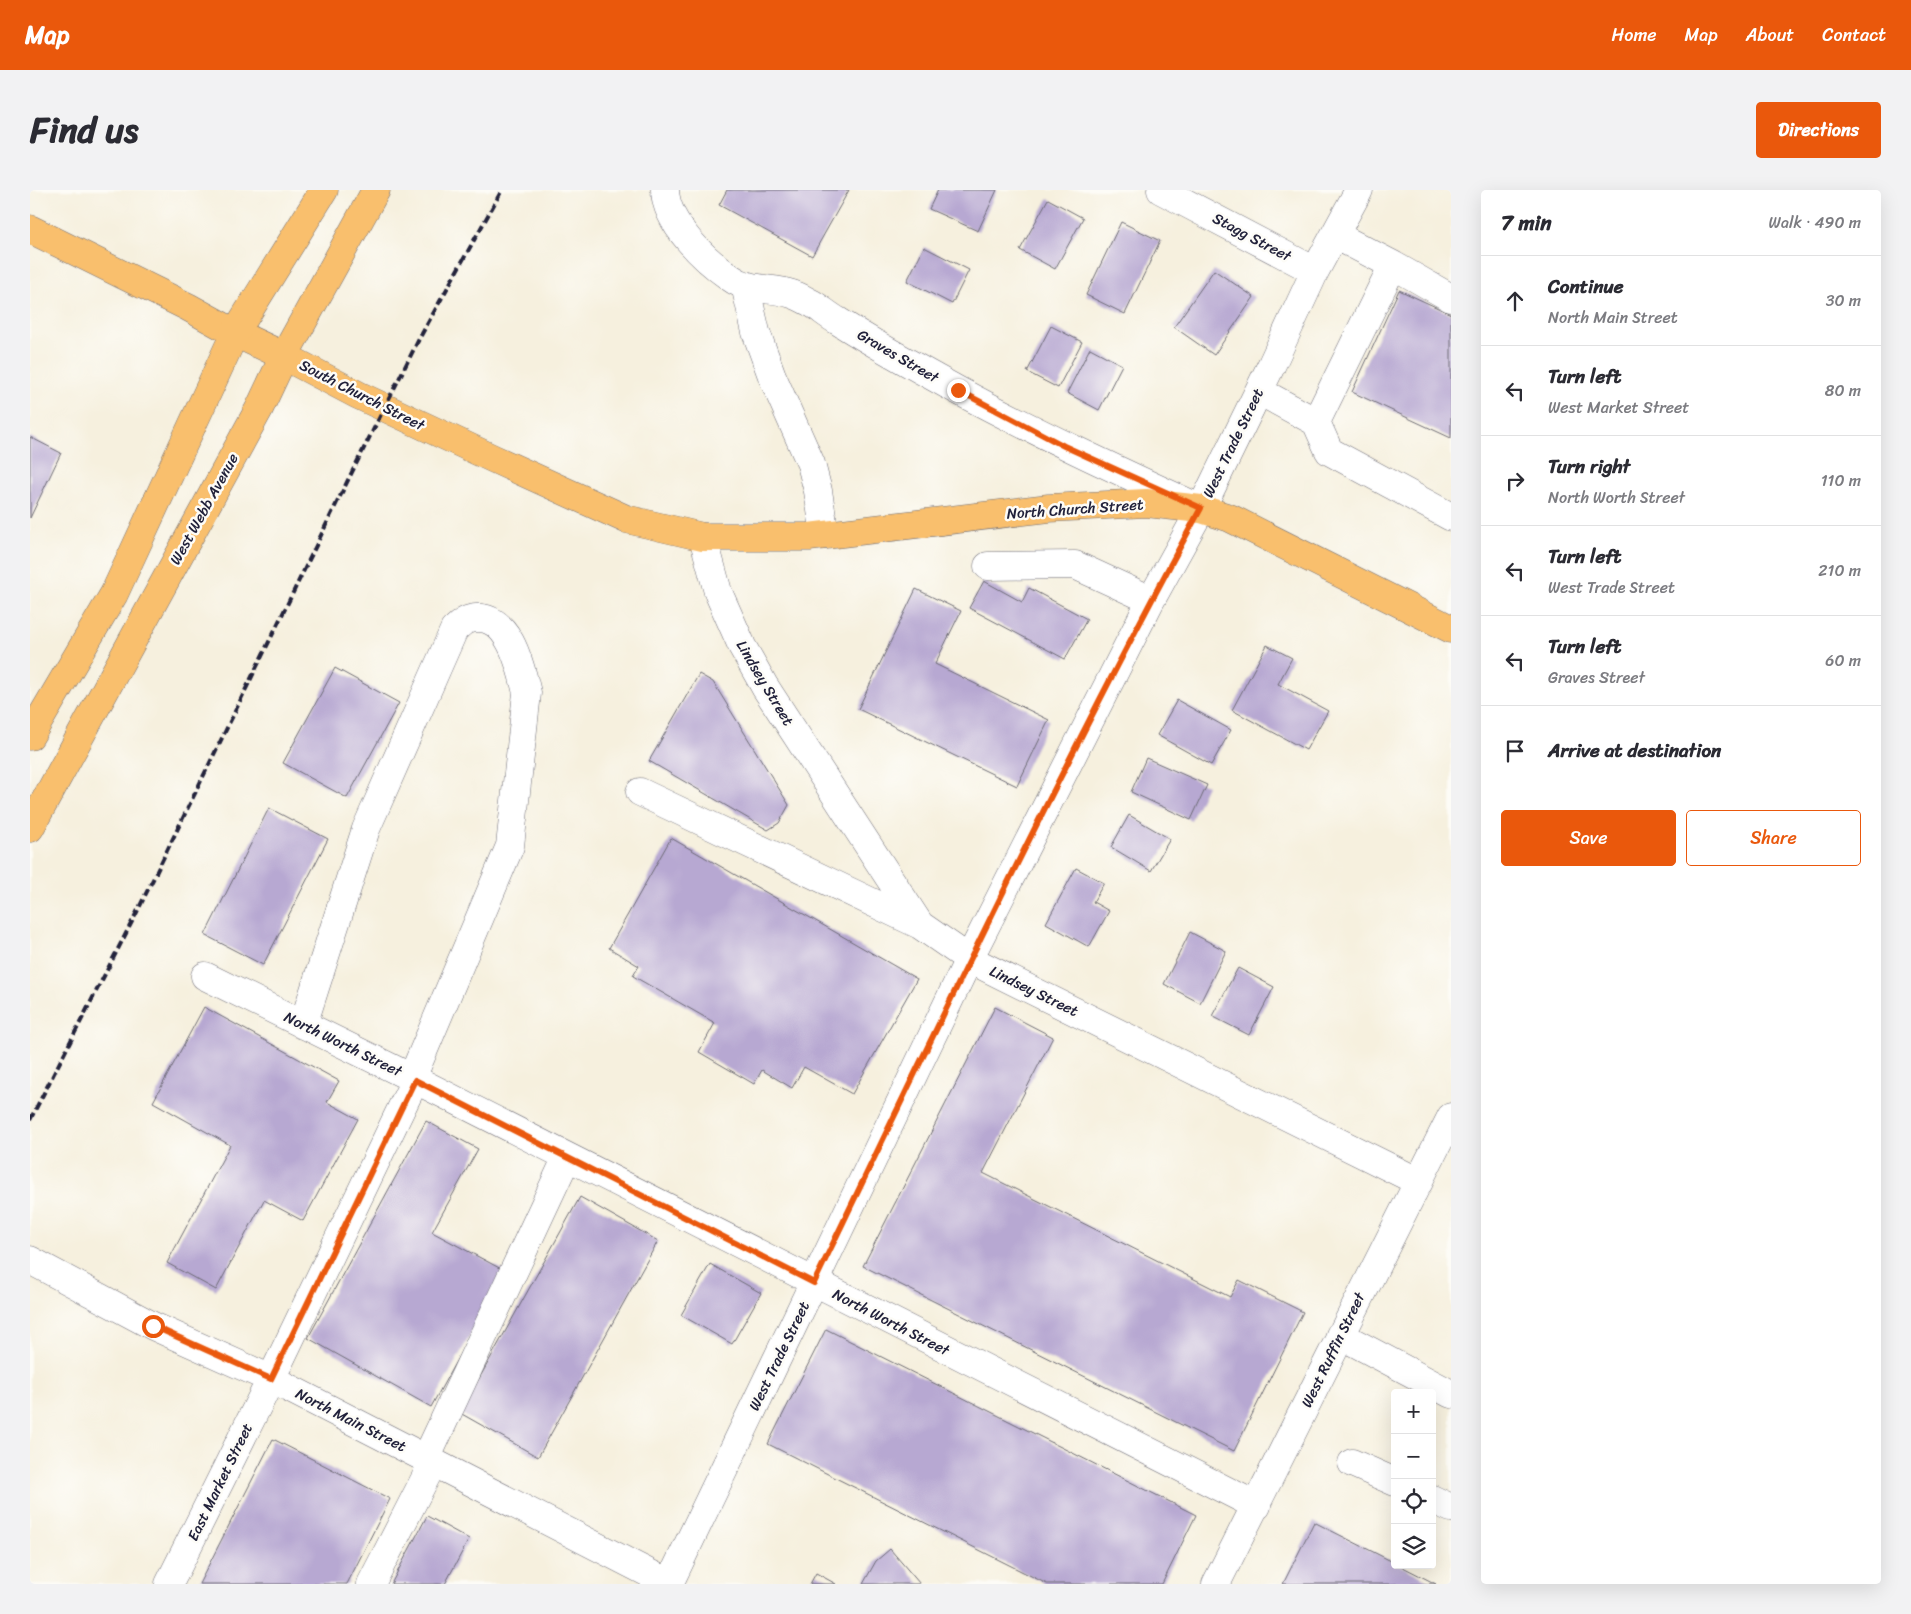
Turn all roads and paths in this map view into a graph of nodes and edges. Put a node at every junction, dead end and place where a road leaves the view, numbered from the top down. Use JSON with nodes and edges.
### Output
{"nodes":[{"id":1,"x":324,"y":190,"type":"edge"},
{"id":2,"x":376,"y":190,"type":"edge"},
{"id":3,"x":665,"y":190,"type":"edge"},
{"id":4,"x":1161,"y":190,"type":"edge"},
{"id":5,"x":1359,"y":190,"type":"edge"},
{"id":6,"x":30,"y":229,"type":"edge"},
{"id":7,"x":1335,"y":236,"type":"junction"},
{"id":8,"x":1393,"y":265,"type":"junction"},
{"id":9,"x":1316,"y":271,"type":"junction"},
{"id":10,"x":745,"y":285,"type":"junction"},
{"id":11,"x":1451,"y":298,"type":"edge"},
{"id":12,"x":235,"y":333,"type":"junction"},
{"id":13,"x":284,"y":356,"type":"junction"},
{"id":14,"x":1259,"y":391,"type":"junction"},
{"id":15,"x":1316,"y":422,"type":"junction"},
{"id":16,"x":1201,"y":508,"type":"junction"},
{"id":17,"x":1451,"y":517,"type":"edge"},
{"id":18,"x":825,"y":535,"type":"junction"},
{"id":19,"x":703,"y":537,"type":"junction"},
{"id":20,"x":988,"y":566,"type":"dead end"},
{"id":21,"x":1151,"y":600,"type":"junction"},
{"id":22,"x":1451,"y":629,"type":"edge"},
{"id":23,"x":30,"y":736,"type":"edge"},
{"id":24,"x":640,"y":792,"type":"dead end"},
{"id":25,"x":30,"y":828,"type":"edge"},
{"id":26,"x":920,"y":925,"type":"junction"},
{"id":27,"x":969,"y":959,"type":"junction"},
{"id":28,"x":205,"y":976,"type":"dead end"},
{"id":29,"x":304,"y":1025,"type":"junction"},
{"id":30,"x":413,"y":1079,"type":"junction"},
{"id":31,"x":1451,"y":1117,"type":"edge"},
{"id":32,"x":567,"y":1157,"type":"junction"},
{"id":33,"x":1419,"y":1182,"type":"junction"},
{"id":34,"x":30,"y":1260,"type":"edge"},
{"id":35,"x":814,"y":1283,"type":"junction"},
{"id":36,"x":1340,"y":1335,"type":"junction"},
{"id":37,"x":271,"y":1379,"type":"junction"},
{"id":38,"x":1451,"y":1394,"type":"edge"},
{"id":39,"x":430,"y":1461,"type":"junction"},
{"id":40,"x":1352,"y":1463,"type":"dead end"},
{"id":41,"x":1391,"y":1480,"type":"edge"},
{"id":42,"x":1436,"y":1502,"type":"edge"},
{"id":43,"x":1257,"y":1506,"type":"junction"},
{"id":44,"x":1451,"y":1508,"type":"edge"},
{"id":45,"x":168,"y":1584,"type":"edge"},
{"id":46,"x":372,"y":1584,"type":"edge"},
{"id":47,"x":669,"y":1584,"type":"edge"},
{"id":48,"x":1216,"y":1584,"type":"edge"}],
"edges":[{"from":1,"to":12,"type":"main road"},
{"from":2,"to":13,"type":"main road","name":"West Webb Avenue"},
{"from":3,"to":10,"type":"street","name":"Graves Street"},
{"from":4,"to":9,"type":"street","name":"Stagg Street"},
{"from":5,"to":7,"type":"street","name":"West Trade Street"},
{"from":6,"to":12,"type":"main road","name":"South Church Street"},
{"from":7,"to":8,"type":"street"},
{"from":7,"to":9,"type":"street","name":"West Trade Street"},
{"from":8,"to":11,"type":"street"},
{"from":8,"to":15,"type":"street"},
{"from":9,"to":14,"type":"street","name":"West Trade Street"},
{"from":10,"to":16,"type":"street","name":"Graves Street"},
{"from":10,"to":18,"type":"street"},
{"from":12,"to":13,"type":"main road","name":"South Church Street"},
{"from":12,"to":23,"type":"main road"},
{"from":13,"to":19,"type":"main road","name":"South Church Street"},
{"from":13,"to":25,"type":"main road","name":"West Webb Avenue"},
{"from":14,"to":15,"type":"street"},
{"from":14,"to":16,"type":"street","name":"West Trade Street"},
{"from":15,"to":17,"type":"street"},
{"from":16,"to":18,"type":"main road","name":"North Church Street"},
{"from":16,"to":21,"type":"street","name":"West Trade Street"},
{"from":16,"to":22,"type":"main road","name":"North Church Street"},
{"from":18,"to":19,"type":"main road","name":"North Church Street"},
{"from":19,"to":26,"type":"street","name":"Lindsey Street"},
{"from":20,"to":21,"type":"street"},
{"from":21,"to":27,"type":"street","name":"West Trade Street"},
{"from":24,"to":26,"type":"street"},
{"from":26,"to":27,"type":"street","name":"Lindsey Street"},
{"from":27,"to":33,"type":"street","name":"Lindsey Street"},
{"from":27,"to":35,"type":"street","name":"West Trade Street"},
{"from":28,"to":29,"type":"street","name":"North Worth Street"},
{"from":29,"to":30,"type":"street","name":"North Worth Street"},
{"from":29,"to":30,"type":"street","name":"East Market Street"},
{"from":30,"to":32,"type":"street","name":"North Worth Street"},
{"from":30,"to":37,"type":"street","name":"East Market Street"},
{"from":31,"to":33,"type":"street","name":"West Ruffin Street"},
{"from":32,"to":35,"type":"street","name":"North Worth Street"},
{"from":32,"to":39,"type":"street"},
{"from":33,"to":36,"type":"street","name":"West Ruffin Street"},
{"from":34,"to":37,"type":"street","name":"North Main Street"},
{"from":35,"to":43,"type":"street","name":"North Worth Street"},
{"from":35,"to":47,"type":"street","name":"West Trade Street"},
{"from":36,"to":38,"type":"street"},
{"from":36,"to":43,"type":"street","name":"West Ruffin Street"},
{"from":37,"to":39,"type":"street","name":"North Main Street"},
{"from":37,"to":45,"type":"street","name":"East Market Street"},
{"from":39,"to":46,"type":"street"},
{"from":39,"to":47,"type":"street","name":"North Main Street"},
{"from":40,"to":41,"type":"street"},
{"from":42,"to":44,"type":"street"},
{"from":43,"to":48,"type":"street","name":"West Ruffin Street"}]}
